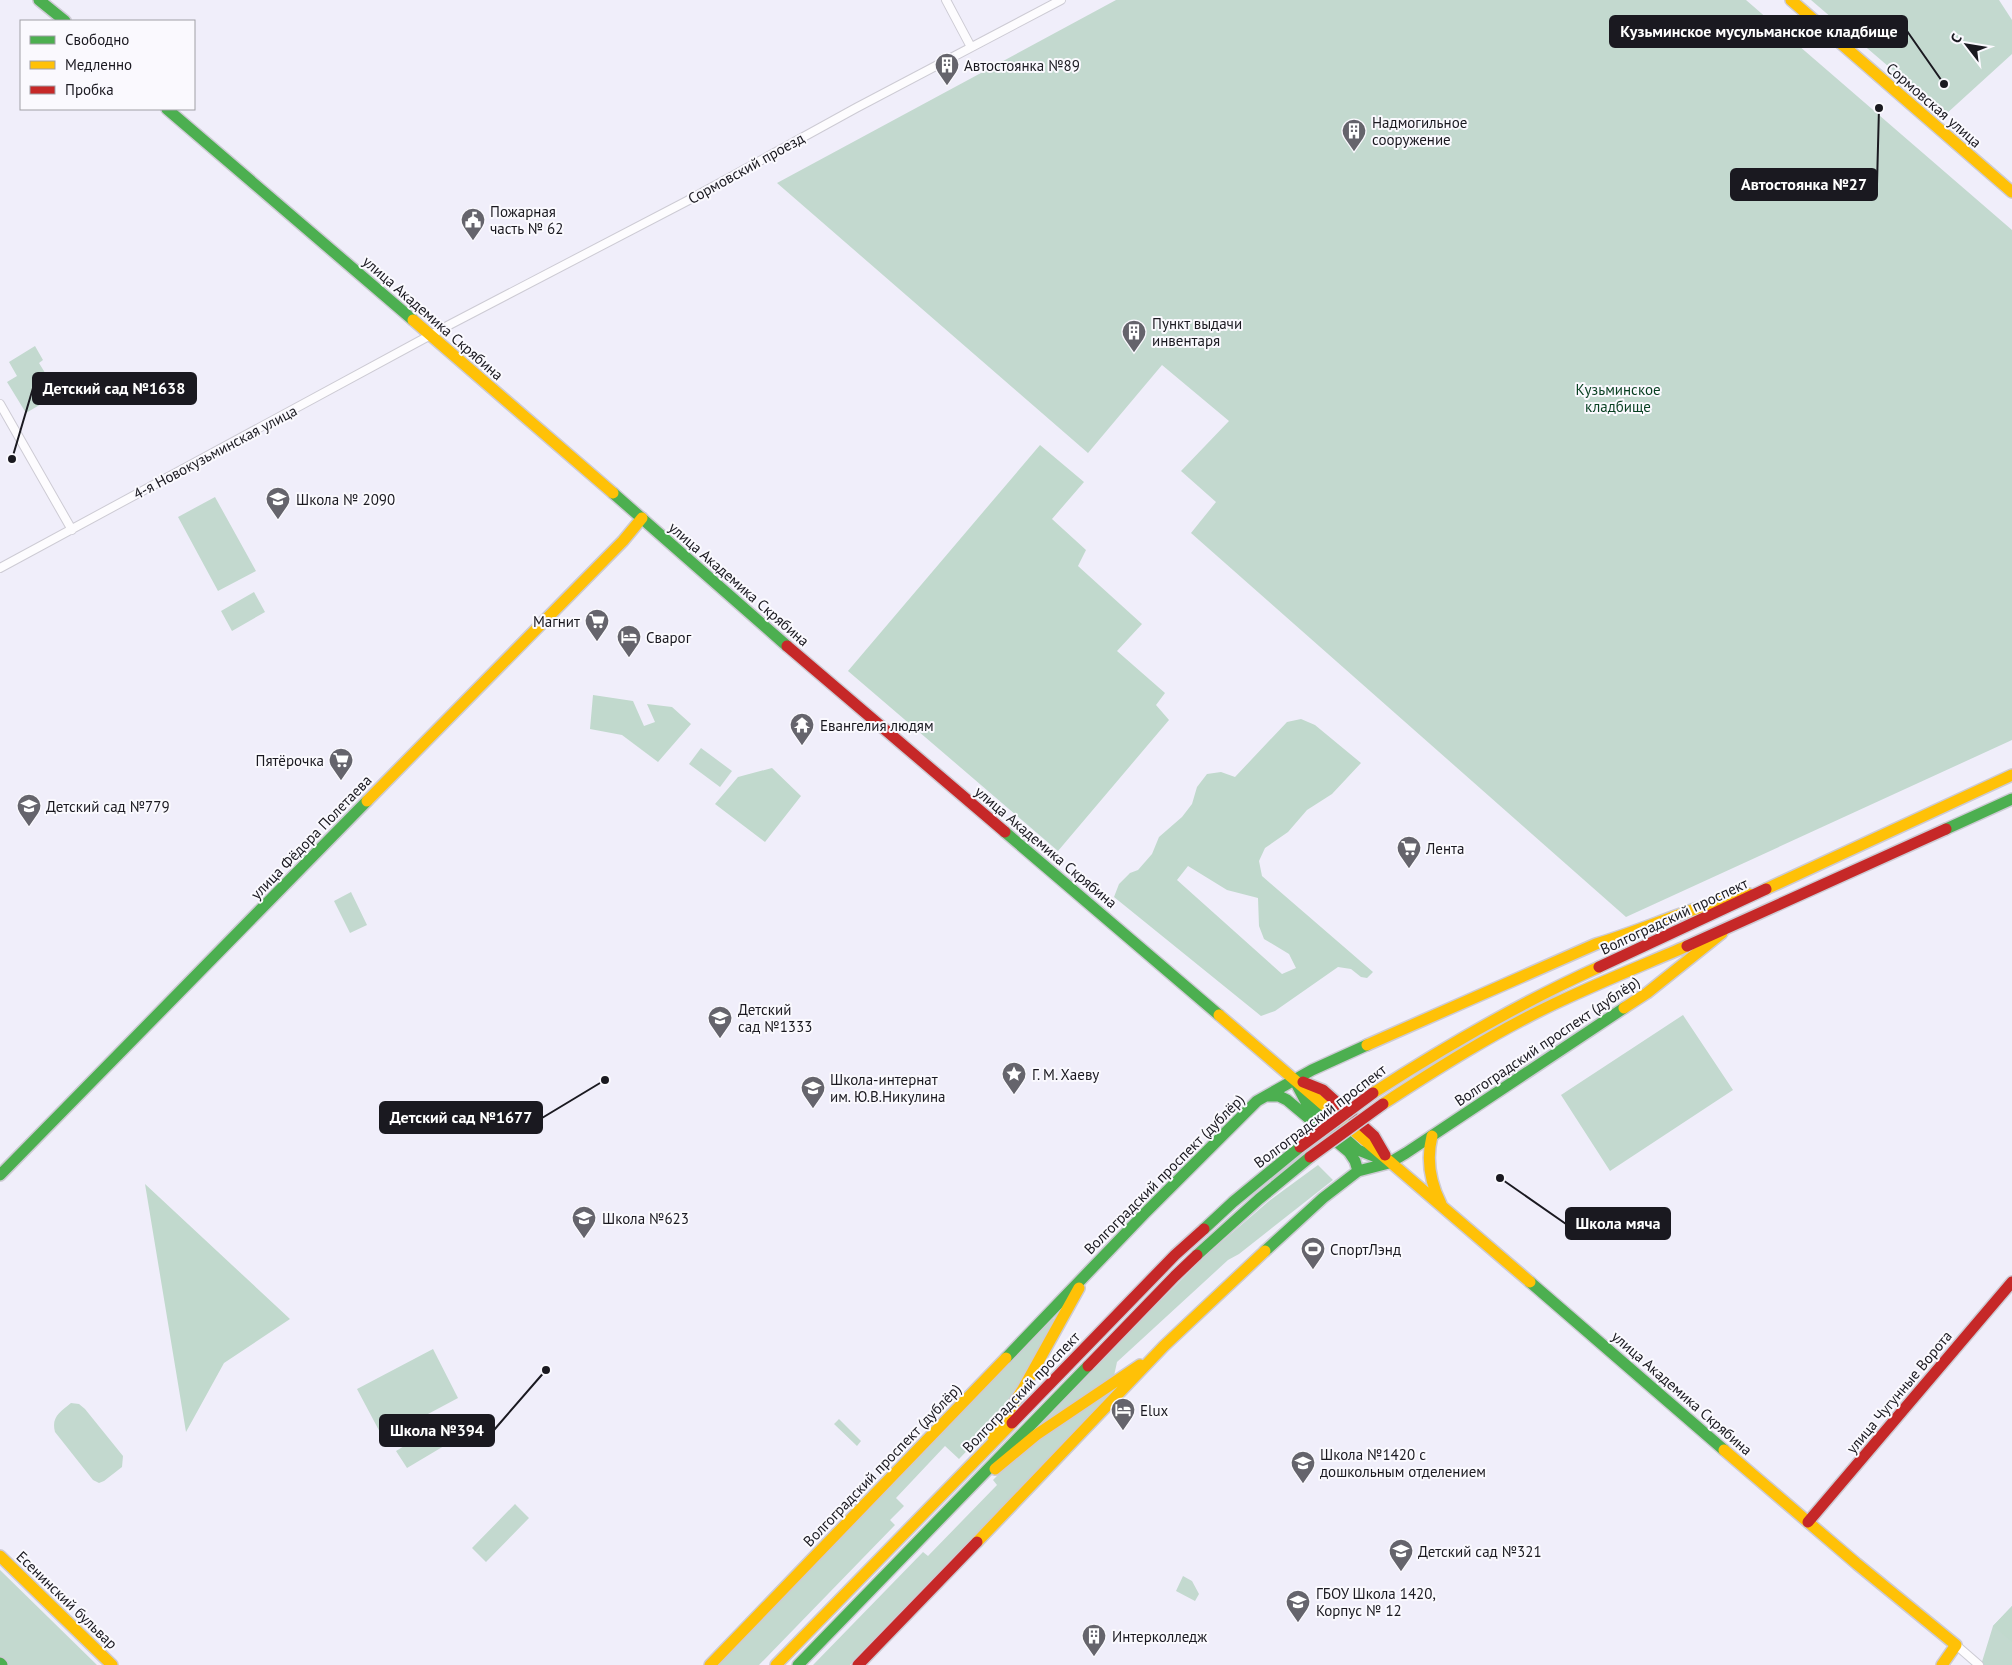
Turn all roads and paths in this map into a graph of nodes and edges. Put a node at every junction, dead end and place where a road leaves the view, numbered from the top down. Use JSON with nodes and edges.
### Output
{"nodes":[{"id":1,"x":39,"y":0,"type":"edge"},
{"id":2,"x":946,"y":0,"type":"edge"},
{"id":3,"x":1061,"y":0,"type":"edge"},
{"id":4,"x":1791,"y":0,"type":"edge"},
{"id":5,"x":64,"y":20,"type":"edge"},
{"id":6,"x":972,"y":47,"type":"junction"},
{"id":7,"x":168,"y":110,"type":"edge"},
{"id":8,"x":2012,"y":192,"type":"edge"},
{"id":9,"x":431,"y":336,"type":"junction"},
{"id":10,"x":0,"y":404,"type":"edge"},
{"id":11,"x":642,"y":518,"type":"junction"},
{"id":12,"x":72,"y":530,"type":"junction"},
{"id":13,"x":0,"y":568,"type":"edge"},
{"id":14,"x":2012,"y":775,"type":"edge"},
{"id":15,"x":2012,"y":799,"type":"edge"},
{"id":16,"x":1765,"y":890,"type":"junction"},
{"id":17,"x":1730,"y":927,"type":"junction"},
{"id":18,"x":1294,"y":1079,"type":"junction"},
{"id":19,"x":1266,"y":1096,"type":"junction"},
{"id":20,"x":1432,"y":1136,"type":"junction"},
{"id":21,"x":1389,"y":1162,"type":"junction"},
{"id":22,"x":1358,"y":1171,"type":"junction"},
{"id":23,"x":0,"y":1175,"type":"edge"},
{"id":24,"x":1444,"y":1209,"type":"junction"},
{"id":25,"x":1087,"y":1274,"type":"junction"},
{"id":26,"x":2012,"y":1282,"type":"edge"},
{"id":27,"x":1164,"y":1346,"type":"junction"},
{"id":28,"x":970,"y":1465,"type":"junction"},
{"id":29,"x":959,"y":1499,"type":"junction"},
{"id":30,"x":1808,"y":1522,"type":"junction"},
{"id":31,"x":0,"y":1556,"type":"edge"},
{"id":32,"x":1956,"y":1645,"type":"junction"},
{"id":33,"x":112,"y":1665,"type":"edge"},
{"id":34,"x":710,"y":1665,"type":"edge"},
{"id":35,"x":776,"y":1665,"type":"edge"},
{"id":36,"x":798,"y":1665,"type":"edge"},
{"id":37,"x":858,"y":1665,"type":"edge"},
{"id":38,"x":1942,"y":1665,"type":"edge"},
{"id":39,"x":1979,"y":1665,"type":"edge"}],
"edges":[{"from":1,"to":5,"type":"main road"},
{"from":2,"to":6,"type":"street"},
{"from":3,"to":6,"type":"street","name":"Сормовский проезд"},
{"from":4,"to":8,"type":"main road","name":"Сормовская улица"},
{"from":6,"to":9,"type":"street","name":"Сормовский проезд"},
{"from":7,"to":9,"type":"main road","name":"улица Академика Скрябина"},
{"from":9,"to":11,"type":"main road","name":"улица Академика Скрябина"},
{"from":9,"to":12,"type":"street","name":"4-я Новокузьминская улица"},
{"from":10,"to":12,"type":"street"},
{"from":11,"to":18,"type":"main road","name":"улица Академика Скрябина"},
{"from":11,"to":23,"type":"main road","name":"улица Фёдора Полетаева"},
{"from":12,"to":13,"type":"street","name":"4-я Новокузьминская улица"},
{"from":14,"to":16,"type":"main road","name":"Волгоградский проспект"},
{"from":15,"to":17,"type":"main road","name":"Волгоградский проспект"},
{"from":16,"to":18,"type":"main road","name":"Волгоградский проспект (дублёр)"},
{"from":16,"to":28,"type":"main road","name":"Волгоградский проспект","bridge":true},
{"from":17,"to":20,"type":"main road","name":"Волгоградский проспект (дублёр)"},
{"from":17,"to":29,"type":"main road","name":"Волгоградский проспект","bridge":true},
{"from":18,"to":19,"type":"main road","name":"Волгоградский проспект (дублёр)"},
{"from":18,"to":21,"type":"main road","name":"улица Академика Скрябина"},
{"from":18,"to":21,"type":"main road","name":"улица Академика Скрябина"},
{"from":19,"to":22,"type":"main road"},
{"from":19,"to":25,"type":"main road","name":"Волгоградский проспект (дублёр)"},
{"from":20,"to":21,"type":"main road","name":"Волгоградский проспект (дублёр)"},
{"from":20,"to":24,"type":"main road"},
{"from":21,"to":22,"type":"main road","name":"Волгоградский проспект (дублёр)"},
{"from":21,"to":24,"type":"main road","name":"улица Академика Скрябина"},
{"from":22,"to":27,"type":"main road","name":"Волгоградский проспект (дублёр)"},
{"from":24,"to":30,"type":"main road","name":"улица Академика Скрябина"},
{"from":25,"to":28,"type":"main road"},
{"from":25,"to":34,"type":"main road","name":"Волгоградский проспект (дублёр)"},
{"from":26,"to":30,"type":"main road","name":"улица Чугунные Ворота"},
{"from":27,"to":29,"type":"main road"},
{"from":27,"to":37,"type":"main road","name":"Волгоградский проспект (дублёр)"},
{"from":28,"to":35,"type":"main road","name":"Волгоградский проспект"},
{"from":29,"to":36,"type":"main road","name":"Волгоградский проспект"},
{"from":30,"to":32,"type":"main road","name":"улица Академика Скрябина"},
{"from":31,"to":33,"type":"main road","name":"Есенинский бульвар"},
{"from":32,"to":38,"type":"main road"},
{"from":32,"to":39,"type":"street"}]}
